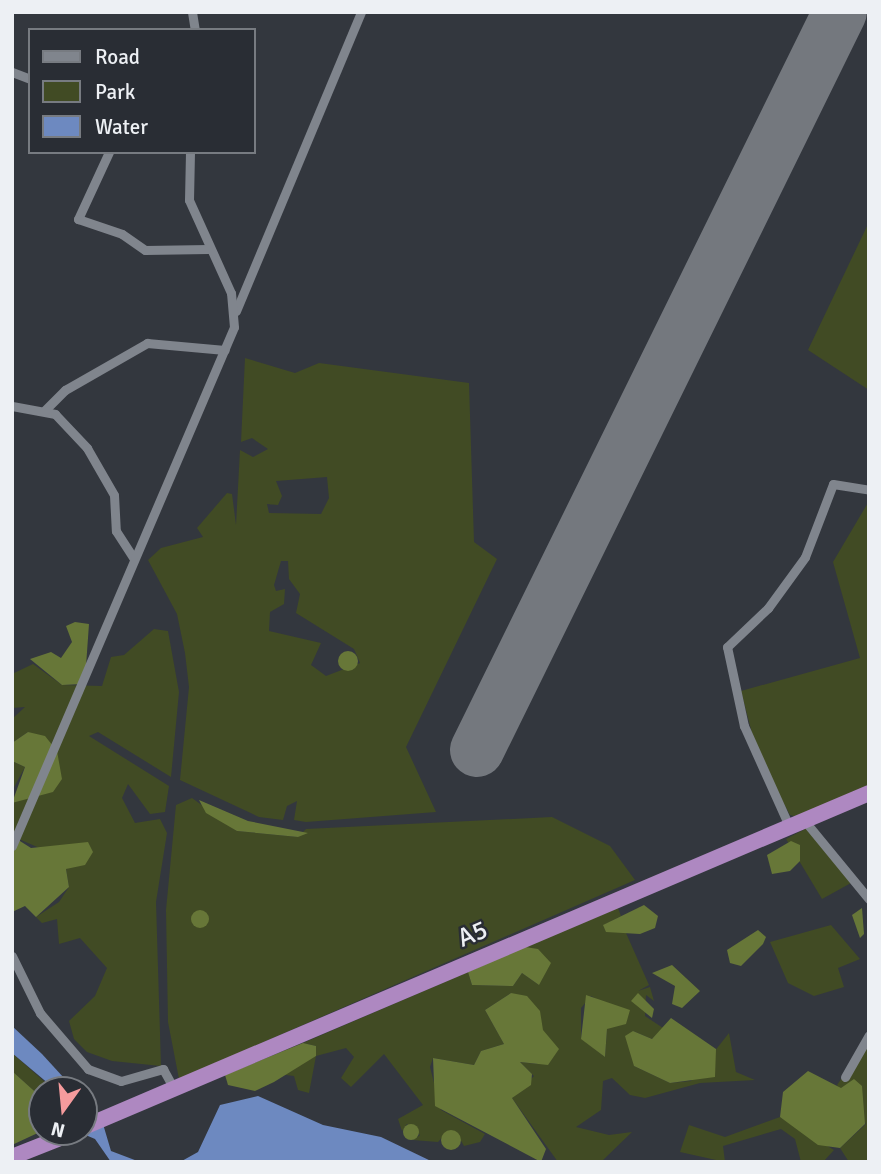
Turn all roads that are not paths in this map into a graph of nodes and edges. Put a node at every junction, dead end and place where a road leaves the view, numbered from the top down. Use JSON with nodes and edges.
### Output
{"nodes":[{"id":1,"x":361,"y":12,"type":"edge"},
{"id":2,"x":108,"y":154,"type":"edge"},
{"id":3,"x":190,"y":154,"type":"edge"},
{"id":4,"x":208,"y":249,"type":"junction"},
{"id":5,"x":235,"y":313,"type":"junction"},
{"id":6,"x":225,"y":349,"type":"junction"},
{"id":7,"x":12,"y":406,"type":"edge"},
{"id":8,"x":44,"y":411,"type":"junction"},
{"id":9,"x":869,"y":490,"type":"edge"},
{"id":10,"x":134,"y":559,"type":"junction"},
{"id":11,"x":869,"y":793,"type":"edge"},
{"id":12,"x":797,"y":823,"type":"junction"},
{"id":13,"x":12,"y":846,"type":"edge"},
{"id":14,"x":869,"y":899,"type":"edge"},
{"id":15,"x":12,"y":956,"type":"edge"},
{"id":16,"x":869,"y":1035,"type":"edge"},
{"id":17,"x":845,"y":1077,"type":"dead end"},
{"id":18,"x":173,"y":1087,"type":"junction"},
{"id":19,"x":98,"y":1120,"type":"edge"},
{"id":20,"x":39,"y":1146,"type":"edge"},
{"id":21,"x":12,"y":1157,"type":"edge"}],
"edges":[{"from":1,"to":5,"type":"street"},
{"from":2,"to":4,"type":"street"},
{"from":3,"to":4,"type":"street"},
{"from":4,"to":5,"type":"street"},
{"from":5,"to":6,"type":"street"},
{"from":6,"to":8,"type":"street"},
{"from":6,"to":10,"type":"street"},
{"from":7,"to":8,"type":"street"},
{"from":8,"to":10,"type":"street"},
{"from":9,"to":12,"type":"street"},
{"from":10,"to":13,"type":"street"},
{"from":11,"to":12,"type":"highway","name":"A5","number":"A5"},
{"from":12,"to":14,"type":"street"},
{"from":12,"to":18,"type":"highway","name":"A5","number":"A5"},
{"from":15,"to":18,"type":"street"},
{"from":16,"to":17,"type":"street"},
{"from":18,"to":19,"type":"highway","name":"A5","number":"A5"},
{"from":20,"to":21,"type":"highway"}]}
